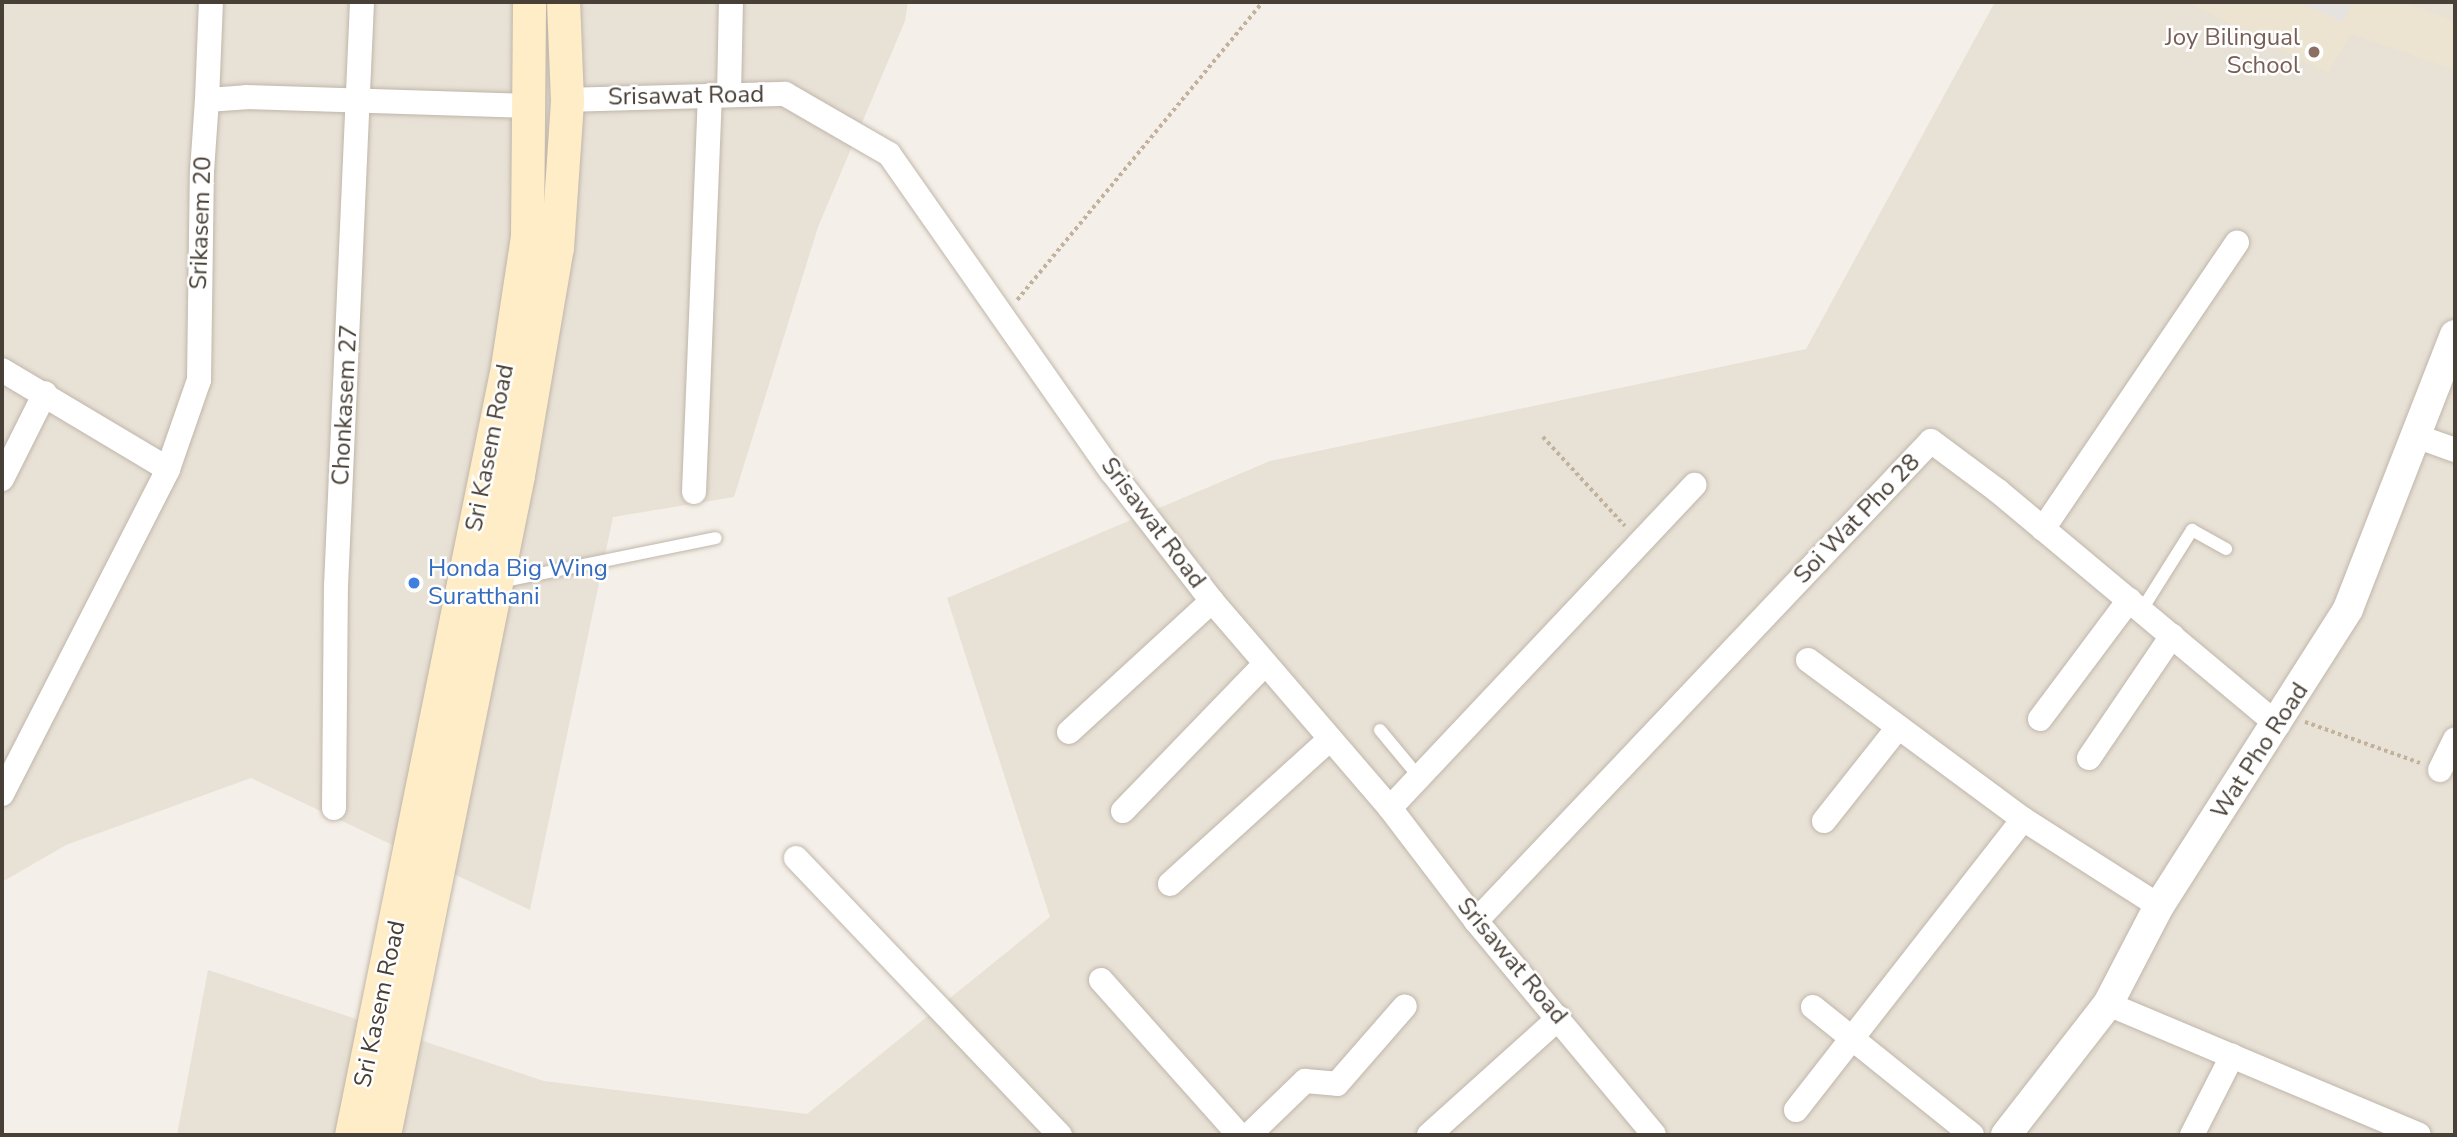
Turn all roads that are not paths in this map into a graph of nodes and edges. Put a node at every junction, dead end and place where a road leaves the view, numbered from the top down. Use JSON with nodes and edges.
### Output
{"nodes":[{"id":1,"x":211,"y":2,"type":"edge"},
{"id":2,"x":362,"y":2,"type":"edge"},
{"id":3,"x":529,"y":2,"type":"edge"},
{"id":4,"x":562,"y":2,"type":"edge"},
{"id":5,"x":731,"y":2,"type":"edge"},
{"id":6,"x":719,"y":95,"type":"junction"},
{"id":7,"x":207,"y":100,"type":"junction"},
{"id":8,"x":567,"y":100,"type":"junction"},
{"id":9,"x":360,"y":102,"type":"junction"},
{"id":10,"x":530,"y":106,"type":"junction"},
{"id":11,"x":2237,"y":243,"type":"dead end"},
{"id":12,"x":2455,"y":335,"type":"edge"},
{"id":13,"x":2,"y":370,"type":"edge"},
{"id":14,"x":46,"y":393,"type":"junction"},
{"id":15,"x":2416,"y":436,"type":"junction"},
{"id":16,"x":2455,"y":450,"type":"edge"},
{"id":17,"x":168,"y":469,"type":"junction"},
{"id":18,"x":2,"y":479,"type":"edge"},
{"id":19,"x":1694,"y":485,"type":"dead end"},
{"id":20,"x":694,"y":492,"type":"dead end"},
{"id":21,"x":2043,"y":529,"type":"junction"},
{"id":22,"x":716,"y":538,"type":"dead end"},
{"id":23,"x":2226,"y":549,"type":"dead end"},
{"id":24,"x":496,"y":583,"type":"junction"},
{"id":25,"x":1212,"y":601,"type":"junction"},
{"id":26,"x":2135,"y":606,"type":"junction"},
{"id":27,"x":2172,"y":636,"type":"junction"},
{"id":28,"x":1808,"y":660,"type":"dead end"},
{"id":29,"x":1265,"y":664,"type":"junction"},
{"id":30,"x":2040,"y":719,"type":"dead end"},
{"id":31,"x":2281,"y":720,"type":"junction"},
{"id":32,"x":1897,"y":729,"type":"junction"},
{"id":33,"x":1380,"y":730,"type":"dead end"},
{"id":34,"x":1069,"y":732,"type":"dead end"},
{"id":35,"x":2455,"y":738,"type":"edge"},
{"id":36,"x":1329,"y":740,"type":"junction"},
{"id":37,"x":2089,"y":758,"type":"dead end"},
{"id":38,"x":2440,"y":770,"type":"road end"},
{"id":39,"x":1419,"y":777,"type":"junction"},
{"id":40,"x":2,"y":794,"type":"edge"},
{"id":41,"x":334,"y":808,"type":"dead end"},
{"id":42,"x":1390,"y":808,"type":"junction"},
{"id":43,"x":1123,"y":811,"type":"dead end"},
{"id":44,"x":2023,"y":819,"type":"junction"},
{"id":45,"x":434,"y":820,"type":"junction"},
{"id":46,"x":1824,"y":821,"type":"dead end"},
{"id":47,"x":796,"y":858,"type":"dead end"},
{"id":48,"x":1170,"y":884,"type":"dead end"},
{"id":49,"x":2159,"y":906,"type":"junction"},
{"id":50,"x":1476,"y":921,"type":"junction"},
{"id":51,"x":1101,"y":980,"type":"dead end"},
{"id":52,"x":2108,"y":1004,"type":"junction"},
{"id":53,"x":1405,"y":1006,"type":"dead end"},
{"id":54,"x":1813,"y":1007,"type":"dead end"},
{"id":55,"x":1559,"y":1018,"type":"junction"},
{"id":56,"x":1851,"y":1040,"type":"junction"},
{"id":57,"x":2232,"y":1056,"type":"junction"},
{"id":58,"x":1796,"y":1110,"type":"dead end"},
{"id":59,"x":351,"y":1135,"type":"edge"},
{"id":60,"x":384,"y":1135,"type":"edge"},
{"id":61,"x":1060,"y":1135,"type":"edge"},
{"id":62,"x":1239,"y":1135,"type":"edge"},
{"id":63,"x":1249,"y":1135,"type":"edge"},
{"id":64,"x":1429,"y":1135,"type":"edge"},
{"id":65,"x":1654,"y":1135,"type":"edge"},
{"id":66,"x":1972,"y":1135,"type":"edge"},
{"id":67,"x":2006,"y":1135,"type":"edge"},
{"id":68,"x":2192,"y":1135,"type":"edge"},
{"id":69,"x":2419,"y":1135,"type":"edge"}],
"edges":[{"from":1,"to":7,"type":"street","name":"Srikasem 20"},
{"from":2,"to":9,"type":"street","name":"Chonkasem 27"},
{"from":3,"to":10,"type":"main road","name":"Sri Kasem Road"},
{"from":4,"to":8,"type":"main road","name":"Sri Kasem Road"},
{"from":5,"to":6,"type":"street"},
{"from":6,"to":8,"type":"street","name":"Srisawat Road"},
{"from":6,"to":20,"type":"street"},
{"from":6,"to":25,"type":"street","name":"Srisawat Road"},
{"from":7,"to":9,"type":"street"},
{"from":7,"to":17,"type":"street","name":"Srikasem 20"},
{"from":8,"to":24,"type":"main road","name":"Sri Kasem Road"},
{"from":9,"to":10,"type":"street"},
{"from":9,"to":41,"type":"street","name":"Chonkasem 27"},
{"from":10,"to":45,"type":"main road","name":"Sri Kasem Road"},
{"from":11,"to":21,"type":"street"},
{"from":12,"to":15,"type":"street","name":"Wat Pho Road"},
{"from":13,"to":14,"type":"street"},
{"from":14,"to":17,"type":"street"},
{"from":14,"to":18,"type":"street"},
{"from":15,"to":16,"type":"street"},
{"from":15,"to":31,"type":"street","name":"Wat Pho Road"},
{"from":17,"to":40,"type":"street","name":"Srikasem 20"},
{"from":19,"to":39,"type":"street"},
{"from":21,"to":26,"type":"street","name":"Soi Wat Pho 28"},
{"from":21,"to":50,"type":"street","name":"Soi Wat Pho 28"},
{"from":22,"to":24,"type":"lane"},
{"from":23,"to":26,"type":"lane"},
{"from":24,"to":45,"type":"main road","name":"Sri Kasem Road"},
{"from":25,"to":29,"type":"street","name":"Srisawat Road"},
{"from":25,"to":34,"type":"street"},
{"from":26,"to":27,"type":"street","name":"Soi Wat Pho 28"},
{"from":26,"to":30,"type":"street"},
{"from":27,"to":31,"type":"street","name":"Soi Wat Pho 28"},
{"from":27,"to":37,"type":"street"},
{"from":28,"to":32,"type":"street"},
{"from":29,"to":36,"type":"street","name":"Srisawat Road"},
{"from":29,"to":43,"type":"street"},
{"from":31,"to":49,"type":"street","name":"Wat Pho Road"},
{"from":32,"to":44,"type":"street"},
{"from":32,"to":46,"type":"street"},
{"from":33,"to":39,"type":"lane"},
{"from":35,"to":38,"type":"street"},
{"from":36,"to":42,"type":"street","name":"Srisawat Road"},
{"from":36,"to":48,"type":"street"},
{"from":39,"to":42,"type":"street"},
{"from":42,"to":50,"type":"street","name":"Srisawat Road"},
{"from":44,"to":49,"type":"street"},
{"from":44,"to":56,"type":"street"},
{"from":45,"to":59,"type":"main road","name":"Sri Kasem Road"},
{"from":45,"to":60,"type":"main road","name":"Sri Kasem Road"},
{"from":47,"to":61,"type":"street"},
{"from":49,"to":52,"type":"street","name":"Wat Pho Road"},
{"from":50,"to":55,"type":"street","name":"Srisawat Road"},
{"from":51,"to":62,"type":"street"},
{"from":52,"to":57,"type":"street"},
{"from":52,"to":67,"type":"street","name":"Wat Pho Road"},
{"from":53,"to":63,"type":"street"},
{"from":54,"to":56,"type":"street"},
{"from":55,"to":64,"type":"street"},
{"from":55,"to":65,"type":"street","name":"Srisawat Road"},
{"from":56,"to":58,"type":"street"},
{"from":56,"to":66,"type":"street"},
{"from":57,"to":68,"type":"street"},
{"from":57,"to":69,"type":"street"}]}
